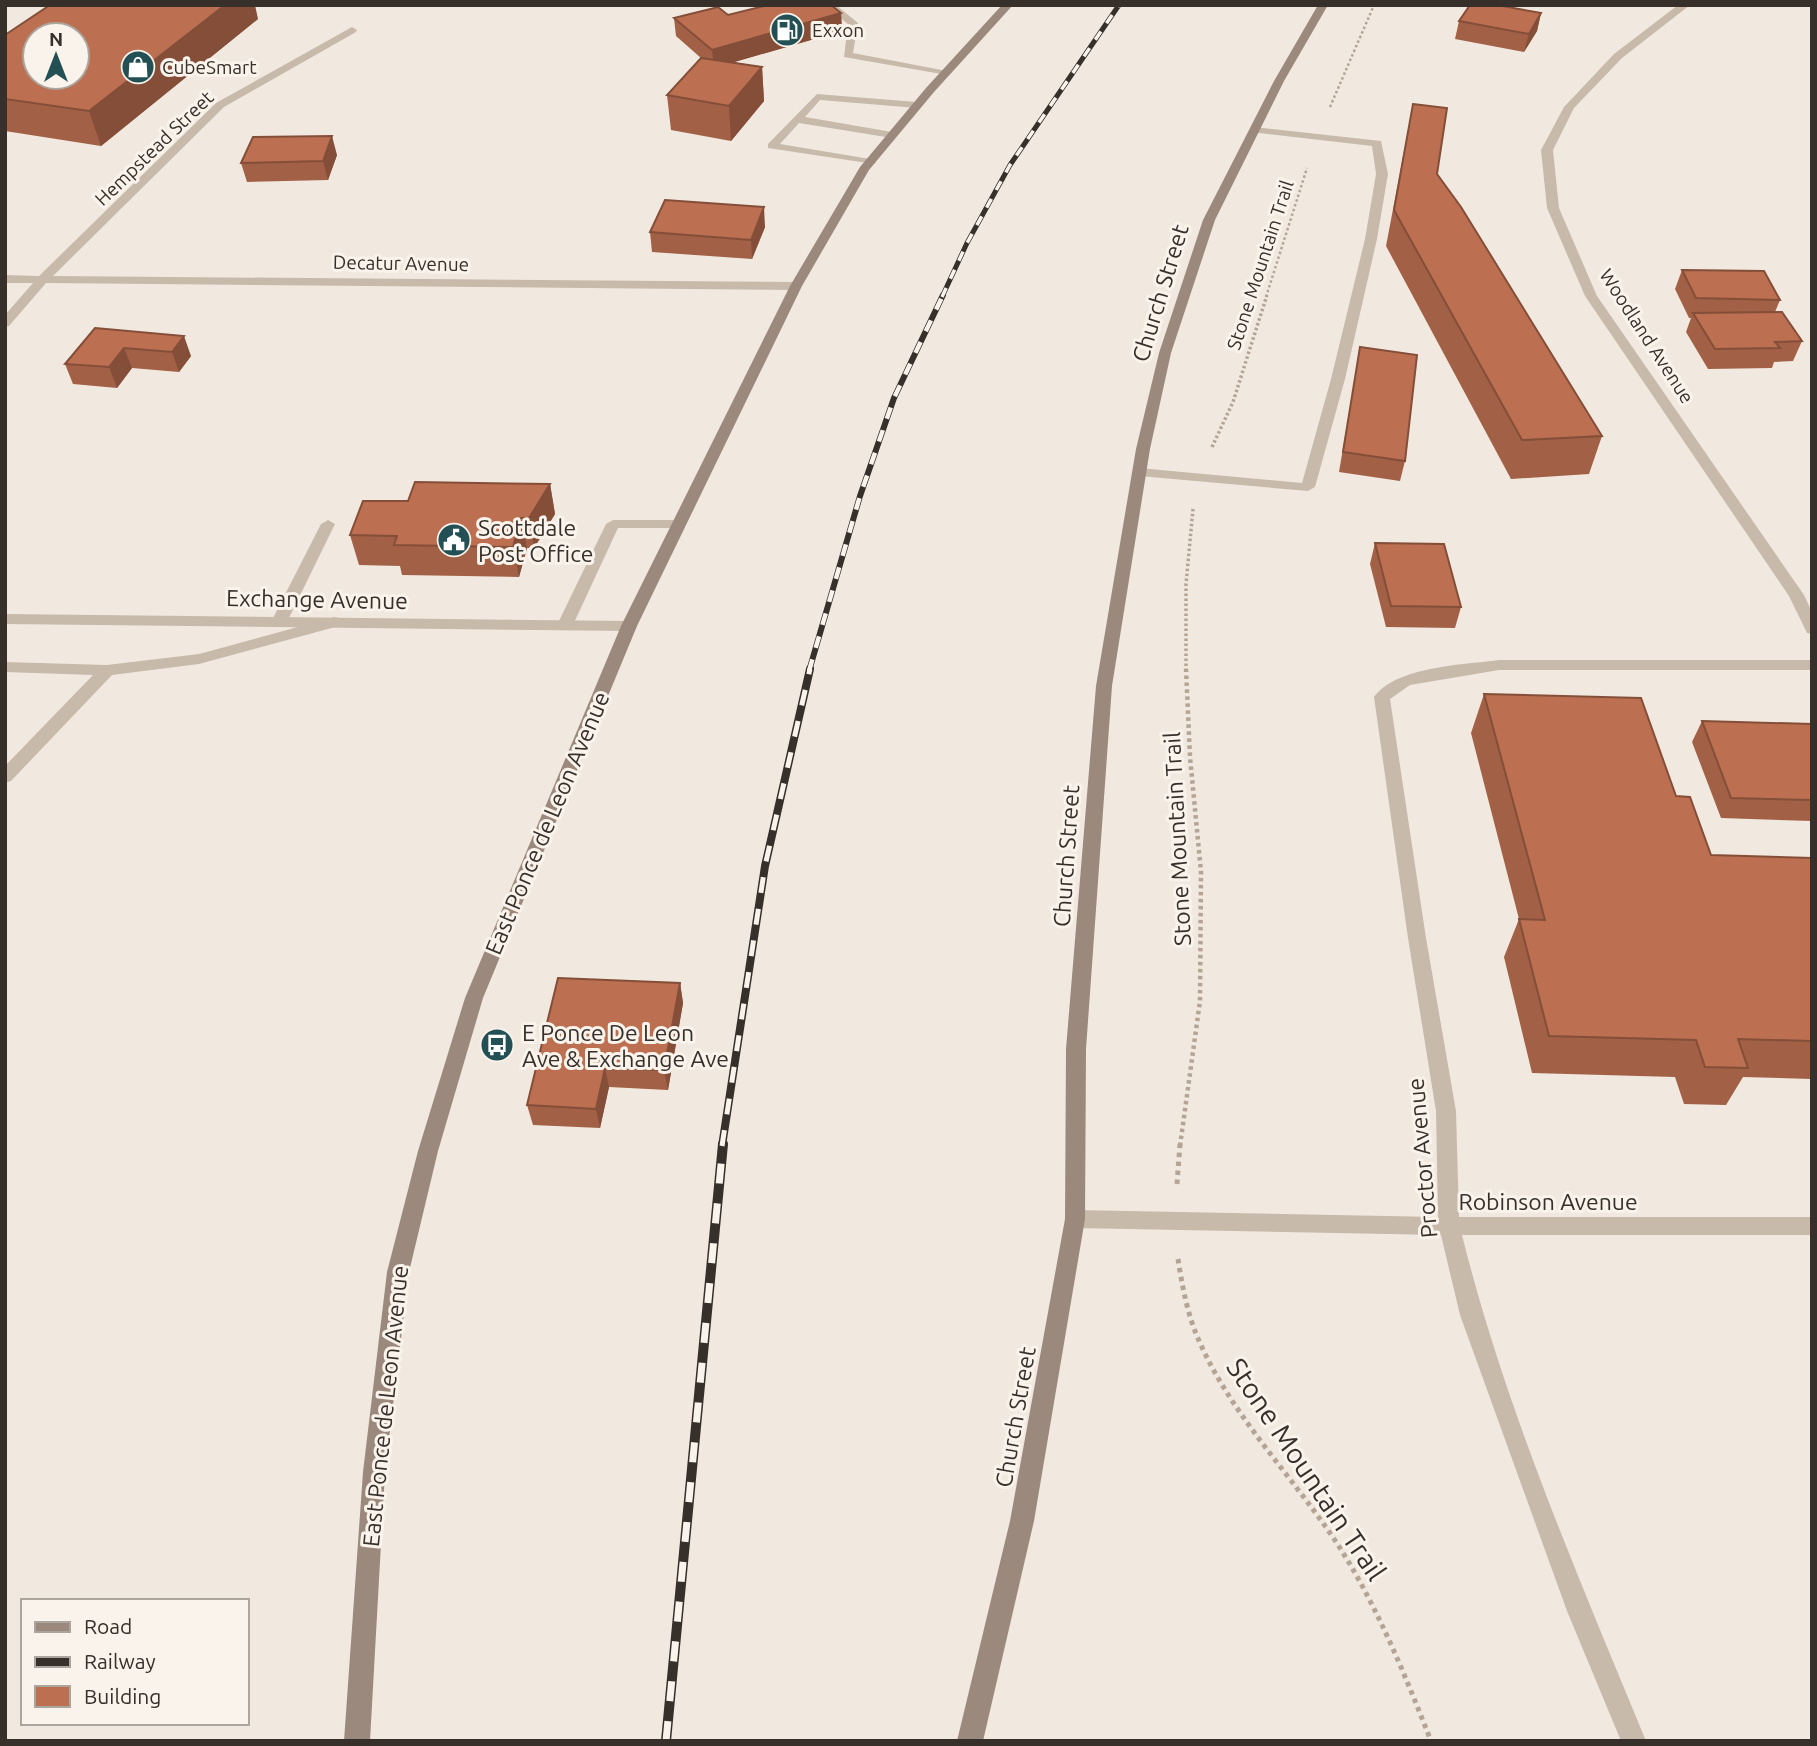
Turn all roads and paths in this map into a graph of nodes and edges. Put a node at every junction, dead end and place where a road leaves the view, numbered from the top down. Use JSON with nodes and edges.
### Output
{"nodes":[{"id":1,"x":829,"y":5,"type":"edge"},
{"id":2,"x":1008,"y":5,"type":"edge"},
{"id":3,"x":1323,"y":5,"type":"edge"},
{"id":4,"x":1374,"y":5,"type":"edge"},
{"id":5,"x":1685,"y":5,"type":"edge"},
{"id":6,"x":352,"y":30,"type":"dead end"},
{"id":7,"x":947,"y":72,"type":"junction"},
{"id":8,"x":917,"y":105,"type":"junction"},
{"id":9,"x":1327,"y":116,"type":"dead end"},
{"id":10,"x":797,"y":119,"type":"junction"},
{"id":11,"x":1254,"y":130,"type":"junction"},
{"id":12,"x":892,"y":135,"type":"junction"},
{"id":13,"x":1309,"y":161,"type":"dead end"},
{"id":14,"x":870,"y":162,"type":"junction"},
{"id":15,"x":5,"y":279,"type":"edge"},
{"id":16,"x":43,"y":279,"type":"junction"},
{"id":17,"x":796,"y":286,"type":"junction"},
{"id":18,"x":5,"y":323,"type":"edge"},
{"id":19,"x":1207,"y":457,"type":"dead end"},
{"id":20,"x":1139,"y":471,"type":"junction"},
{"id":21,"x":1194,"y":500,"type":"dead end"},
{"id":22,"x":328,"y":524,"type":"dead end"},
{"id":23,"x":679,"y":524,"type":"junction"},
{"id":24,"x":5,"y":619,"type":"edge"},
{"id":25,"x":279,"y":622,"type":"junction"},
{"id":26,"x":334,"y":622,"type":"junction"},
{"id":27,"x":565,"y":625,"type":"junction"},
{"id":28,"x":629,"y":626,"type":"junction"},
{"id":29,"x":1812,"y":629,"type":"edge"},
{"id":30,"x":1812,"y":665,"type":"edge"},
{"id":31,"x":5,"y":667,"type":"edge"},
{"id":32,"x":107,"y":670,"type":"junction"},
{"id":33,"x":5,"y":777,"type":"edge"},
{"id":34,"x":1177,"y":1187,"type":"dead end"},
{"id":35,"x":1075,"y":1219,"type":"junction"},
{"id":36,"x":1449,"y":1226,"type":"junction"},
{"id":37,"x":1812,"y":1226,"type":"edge"},
{"id":38,"x":1178,"y":1255,"type":"dead end"},
{"id":39,"x":356,"y":1741,"type":"edge"},
{"id":40,"x":970,"y":1741,"type":"edge"},
{"id":41,"x":1431,"y":1741,"type":"edge"},
{"id":42,"x":1634,"y":1741,"type":"edge"}],
"edges":[{"from":1,"to":7,"type":"street"},
{"from":2,"to":7,"type":"main road","name":"East Ponce de Leon Avenue"},
{"from":3,"to":11,"type":"main road","name":"Church Street"},
{"from":4,"to":9,"type":"path"},
{"from":5,"to":29,"type":"street","name":"Woodland Avenue"},
{"from":6,"to":16,"type":"street","name":"Hempstead Street"},
{"from":7,"to":8,"type":"main road","name":"East Ponce de Leon Avenue"},
{"from":8,"to":10,"type":"street"},
{"from":8,"to":12,"type":"main road","name":"East Ponce de Leon Avenue"},
{"from":10,"to":12,"type":"street"},
{"from":10,"to":14,"type":"street"},
{"from":11,"to":20,"type":"main road","name":"Church Street"},
{"from":11,"to":20,"type":"street"},
{"from":12,"to":14,"type":"main road","name":"East Ponce de Leon Avenue"},
{"from":13,"to":19,"type":"path","name":"Stone Mountain Trail"},
{"from":14,"to":17,"type":"main road","name":"East Ponce de Leon Avenue"},
{"from":15,"to":16,"type":"street","name":"Decatur Avenue"},
{"from":16,"to":17,"type":"street","name":"Decatur Avenue"},
{"from":16,"to":18,"type":"street","name":"Hempstead Street"},
{"from":17,"to":23,"type":"main road","name":"East Ponce de Leon Avenue"},
{"from":20,"to":35,"type":"main road","name":"Church Street"},
{"from":21,"to":34,"type":"path","name":"Stone Mountain Trail"},
{"from":22,"to":25,"type":"street"},
{"from":23,"to":27,"type":"street"},
{"from":23,"to":28,"type":"main road","name":"East Ponce de Leon Avenue"},
{"from":24,"to":25,"type":"street","name":"Exchange Avenue"},
{"from":25,"to":26,"type":"street","name":"Exchange Avenue"},
{"from":26,"to":27,"type":"street","name":"Exchange Avenue"},
{"from":26,"to":32,"type":"street"},
{"from":27,"to":28,"type":"street","name":"Exchange Avenue"},
{"from":28,"to":39,"type":"main road","name":"East Ponce de Leon Avenue"},
{"from":30,"to":36,"type":"street","name":"Proctor Avenue"},
{"from":31,"to":32,"type":"street"},
{"from":32,"to":33,"type":"street"},
{"from":35,"to":36,"type":"street","name":"Robinson Avenue"},
{"from":35,"to":40,"type":"main road","name":"Church Street"},
{"from":36,"to":37,"type":"street","name":"Robinson Avenue"},
{"from":36,"to":42,"type":"street","name":"Proctor Avenue"},
{"from":38,"to":41,"type":"path","name":"Stone Mountain Trail"}]}
